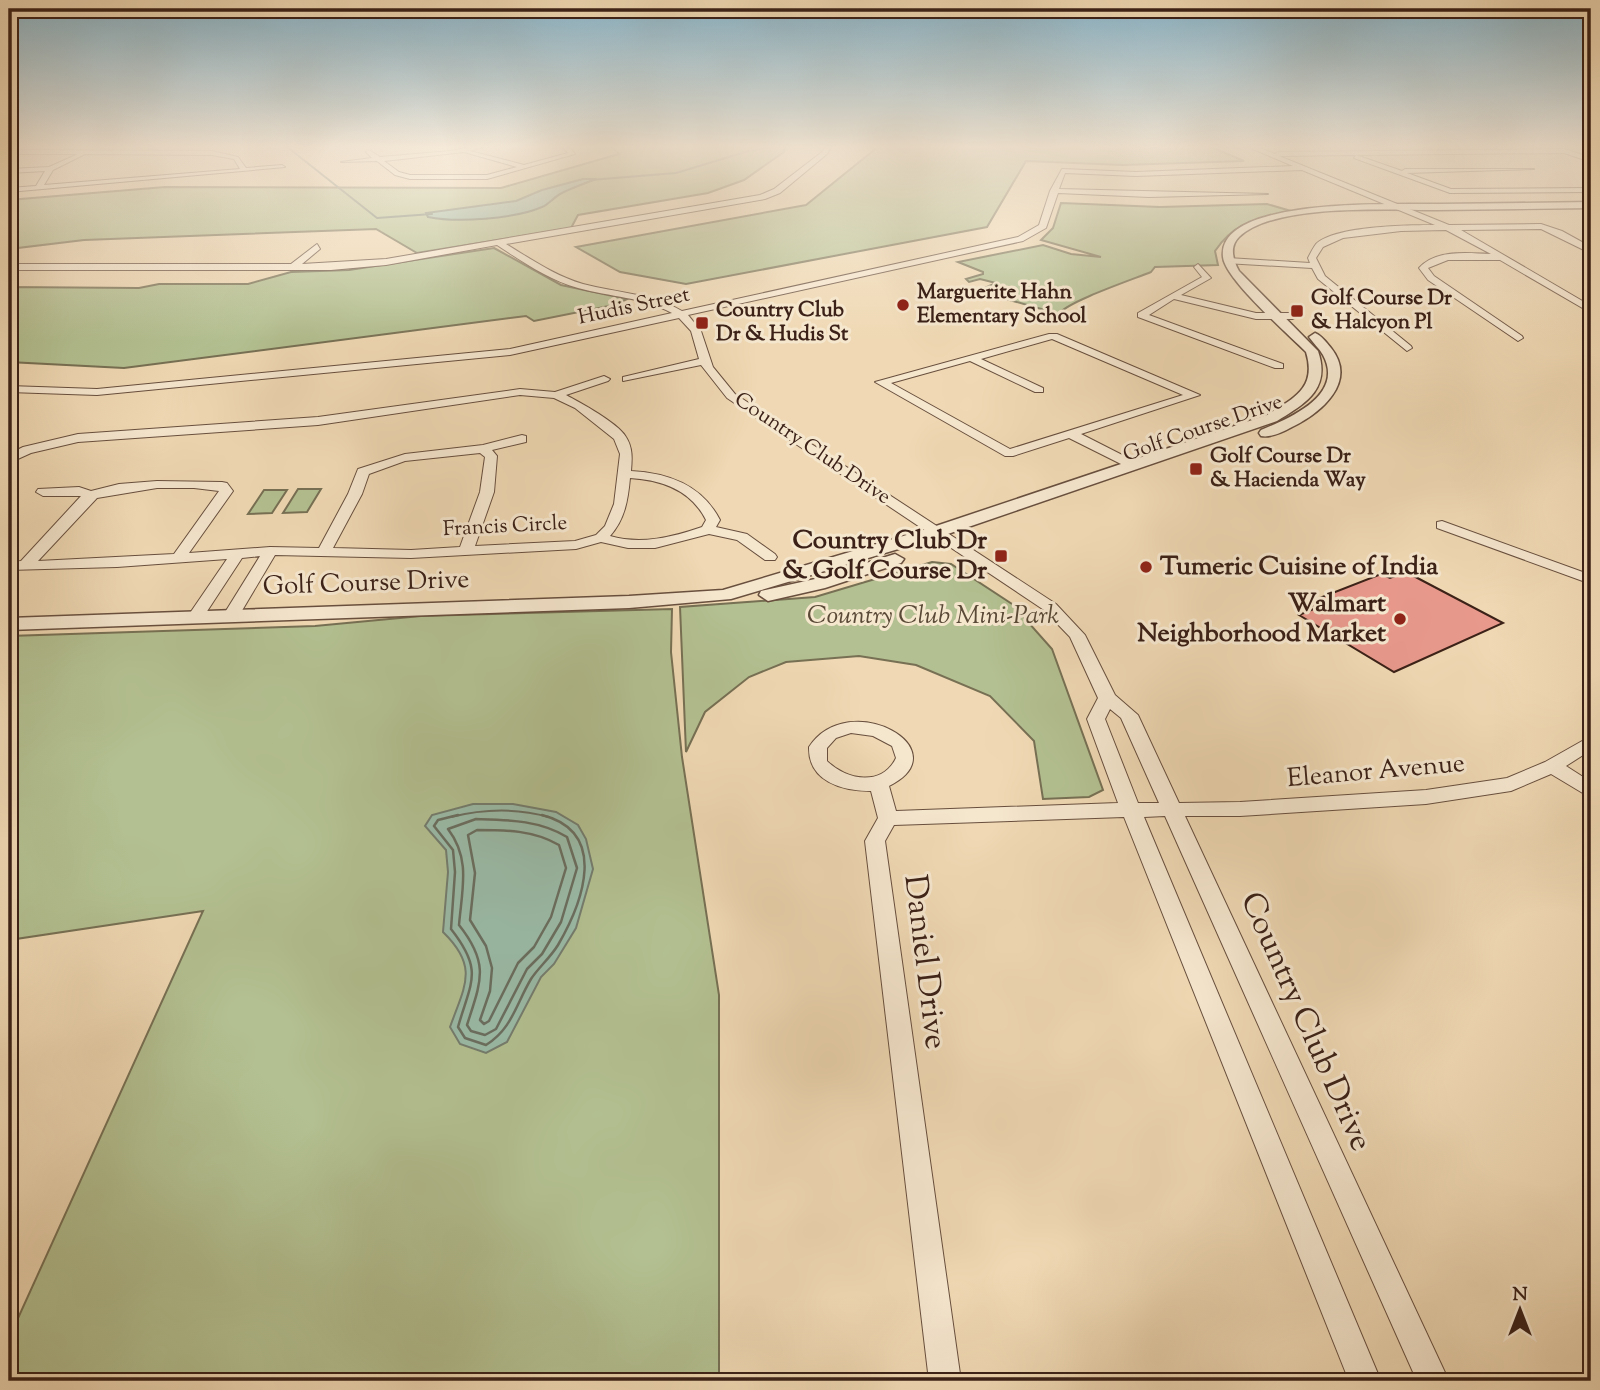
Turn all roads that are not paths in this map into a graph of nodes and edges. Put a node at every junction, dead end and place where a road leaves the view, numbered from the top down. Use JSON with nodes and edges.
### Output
{"nodes":[{"id":1,"x":681,"y":211,"type":"edge"},
{"id":2,"x":1048,"y":211,"type":"edge"},
{"id":3,"x":1377,"y":211,"type":"edge"},
{"id":4,"x":1407,"y":211,"type":"edge"},
{"id":5,"x":1448,"y":228,"type":"junction"},
{"id":6,"x":498,"y":242,"type":"junction"},
{"id":7,"x":317,"y":247,"type":"dead end"},
{"id":8,"x":1591,"y":250,"type":"edge"},
{"id":9,"x":189,"y":257,"type":"dead end"},
{"id":10,"x":1501,"y":257,"type":"junction"},
{"id":11,"x":72,"y":258,"type":"dead end"},
{"id":12,"x":1234,"y":262,"type":"junction"},
{"id":13,"x":1311,"y":266,"type":"junction"},
{"id":14,"x":9,"y":267,"type":"edge"},
{"id":15,"x":56,"y":267,"type":"junction"},
{"id":16,"x":174,"y":267,"type":"junction"},
{"id":17,"x":1198,"y":267,"type":"dead end"},
{"id":18,"x":292,"y":268,"type":"junction"},
{"id":19,"x":1173,"y":296,"type":"junction"},
{"id":20,"x":1591,"y":310,"type":"edge"},
{"id":21,"x":681,"y":315,"type":"junction"},
{"id":22,"x":1286,"y":316,"type":"junction"},
{"id":23,"x":1518,"y":338,"type":"dead end"},
{"id":24,"x":1407,"y":348,"type":"dead end"},
{"id":25,"x":971,"y":358,"type":"junction"},
{"id":26,"x":704,"y":361,"type":"junction"},
{"id":27,"x":1279,"y":366,"type":"dead end"},
{"id":28,"x":604,"y":379,"type":"dead end"},
{"id":29,"x":627,"y":379,"type":"dead end"},
{"id":30,"x":477,"y":382,"type":"dead end"},
{"id":31,"x":9,"y":389,"type":"edge"},
{"id":32,"x":1039,"y":390,"type":"dead end"},
{"id":33,"x":556,"y":395,"type":"junction"},
{"id":34,"x":478,"y":398,"type":"junction"},
{"id":35,"x":120,"y":420,"type":"dead end"},
{"id":36,"x":113,"y":434,"type":"junction"},
{"id":37,"x":1072,"y":434,"type":"junction"},
{"id":38,"x":522,"y":439,"type":"dead end"},
{"id":39,"x":9,"y":447,"type":"edge"},
{"id":40,"x":483,"y":449,"type":"junction"},
{"id":41,"x":27,"y":450,"type":"junction"},
{"id":42,"x":9,"y":459,"type":"edge"},
{"id":43,"x":1131,"y":465,"type":"junction"},
{"id":44,"x":624,"y":474,"type":"junction"},
{"id":45,"x":43,"y":492,"type":"dead end"},
{"id":46,"x":90,"y":495,"type":"junction"},
{"id":47,"x":1442,"y":525,"type":"dead end"},
{"id":48,"x":708,"y":530,"type":"junction"},
{"id":49,"x":943,"y":537,"type":"junction"},
{"id":50,"x":601,"y":538,"type":"junction"},
{"id":51,"x":466,"y":550,"type":"junction"},
{"id":52,"x":270,"y":551,"type":"junction"},
{"id":53,"x":238,"y":553,"type":"junction"},
{"id":54,"x":323,"y":553,"type":"junction"},
{"id":55,"x":179,"y":557,"type":"junction"},
{"id":56,"x":770,"y":557,"type":"dead end"},
{"id":57,"x":9,"y":566,"type":"edge"},
{"id":58,"x":25,"y":566,"type":"junction"},
{"id":59,"x":1591,"y":580,"type":"edge"},
{"id":60,"x":232,"y":614,"type":"junction"},
{"id":61,"x":196,"y":616,"type":"junction"},
{"id":62,"x":9,"y":624,"type":"edge"},
{"id":63,"x":1107,"y":698,"type":"junction"},
{"id":64,"x":1591,"y":742,"type":"edge"},
{"id":65,"x":1552,"y":766,"type":"junction"},
{"id":66,"x":878,"y":782,"type":"dead end"},
{"id":67,"x":1591,"y":791,"type":"edge"},
{"id":68,"x":1152,"y":810,"type":"junction"},
{"id":69,"x":888,"y":818,"type":"junction"},
{"id":70,"x":945,"y":1381,"type":"edge"},
{"id":71,"x":1364,"y":1381,"type":"edge"},
{"id":72,"x":1433,"y":1381,"type":"edge"}],
"edges":[{"from":1,"to":6,"type":"street"},
{"from":2,"to":21,"type":"street","name":"Hudis Street"},
{"from":3,"to":12,"type":"street"},
{"from":4,"to":5,"type":"street"},
{"from":5,"to":8,"type":"street"},
{"from":5,"to":10,"type":"street"},
{"from":5,"to":13,"type":"street"},
{"from":6,"to":18,"type":"street"},
{"from":6,"to":21,"type":"street"},
{"from":7,"to":18,"type":"street"},
{"from":9,"to":16,"type":"street"},
{"from":10,"to":20,"type":"street"},
{"from":10,"to":23,"type":"street"},
{"from":11,"to":15,"type":"street"},
{"from":12,"to":13,"type":"street"},
{"from":12,"to":22,"type":"street","name":"Golf Course Drive"},
{"from":13,"to":24,"type":"street"},
{"from":14,"to":15,"type":"street"},
{"from":15,"to":16,"type":"street"},
{"from":16,"to":18,"type":"street"},
{"from":17,"to":19,"type":"street"},
{"from":19,"to":22,"type":"street"},
{"from":19,"to":27,"type":"street"},
{"from":21,"to":26,"type":"street","name":"Country Club Drive"},
{"from":21,"to":31,"type":"street","name":"Hudis Street"},
{"from":22,"to":43,"type":"street","name":"Golf Course Drive"},
{"from":22,"to":49,"type":"street","name":"Golf Course Drive"},
{"from":25,"to":32,"type":"street"},
{"from":25,"to":37,"type":"street"},
{"from":25,"to":37,"type":"street"},
{"from":26,"to":29,"type":"street"},
{"from":26,"to":49,"type":"street","name":"Country Club Drive"},
{"from":28,"to":33,"type":"street"},
{"from":30,"to":34,"type":"street"},
{"from":33,"to":34,"type":"street","name":"Francis Circle"},
{"from":33,"to":44,"type":"street","name":"Francis Circle"},
{"from":34,"to":36,"type":"street","name":"Francis Circle"},
{"from":35,"to":36,"type":"street"},
{"from":36,"to":41,"type":"street","name":"Francis Circle"},
{"from":37,"to":43,"type":"street"},
{"from":38,"to":40,"type":"street"},
{"from":39,"to":41,"type":"street"},
{"from":40,"to":51,"type":"street"},
{"from":40,"to":54,"type":"street"},
{"from":41,"to":42,"type":"street","name":"Francis Circle"},
{"from":43,"to":49,"type":"street","name":"Golf Course Drive"},
{"from":44,"to":48,"type":"street"},
{"from":44,"to":50,"type":"street","name":"Francis Circle"},
{"from":45,"to":46,"type":"street"},
{"from":46,"to":55,"type":"street"},
{"from":46,"to":58,"type":"street"},
{"from":47,"to":59,"type":"street"},
{"from":48,"to":50,"type":"street"},
{"from":48,"to":56,"type":"street"},
{"from":49,"to":60,"type":"street","name":"Golf Course Drive"},
{"from":49,"to":63,"type":"street","name":"Country Club Drive"},
{"from":50,"to":51,"type":"street","name":"Francis Circle"},
{"from":51,"to":54,"type":"street","name":"Francis Circle"},
{"from":52,"to":53,"type":"street","name":"Francis Circle"},
{"from":52,"to":54,"type":"street","name":"Francis Circle"},
{"from":52,"to":60,"type":"street"},
{"from":53,"to":55,"type":"street","name":"Francis Circle"},
{"from":53,"to":61,"type":"street"},
{"from":55,"to":58,"type":"street","name":"Francis Circle"},
{"from":57,"to":58,"type":"street","name":"Francis Circle"},
{"from":60,"to":61,"type":"street","name":"Golf Course Drive"},
{"from":61,"to":62,"type":"street","name":"Golf Course Drive"},
{"from":63,"to":68,"type":"street","name":"Country Club Drive"},
{"from":63,"to":68,"type":"street","name":"Country Club Drive"},
{"from":64,"to":65,"type":"street","name":"Eleanor Avenue"},
{"from":65,"to":67,"type":"street"},
{"from":65,"to":68,"type":"street","name":"Eleanor Avenue"},
{"from":66,"to":69,"type":"street"},
{"from":68,"to":69,"type":"street"},
{"from":68,"to":71,"type":"street","name":"Country Club Drive"},
{"from":68,"to":72,"type":"street","name":"Country Club Drive"},
{"from":69,"to":70,"type":"street","name":"Daniel Drive"}]}
